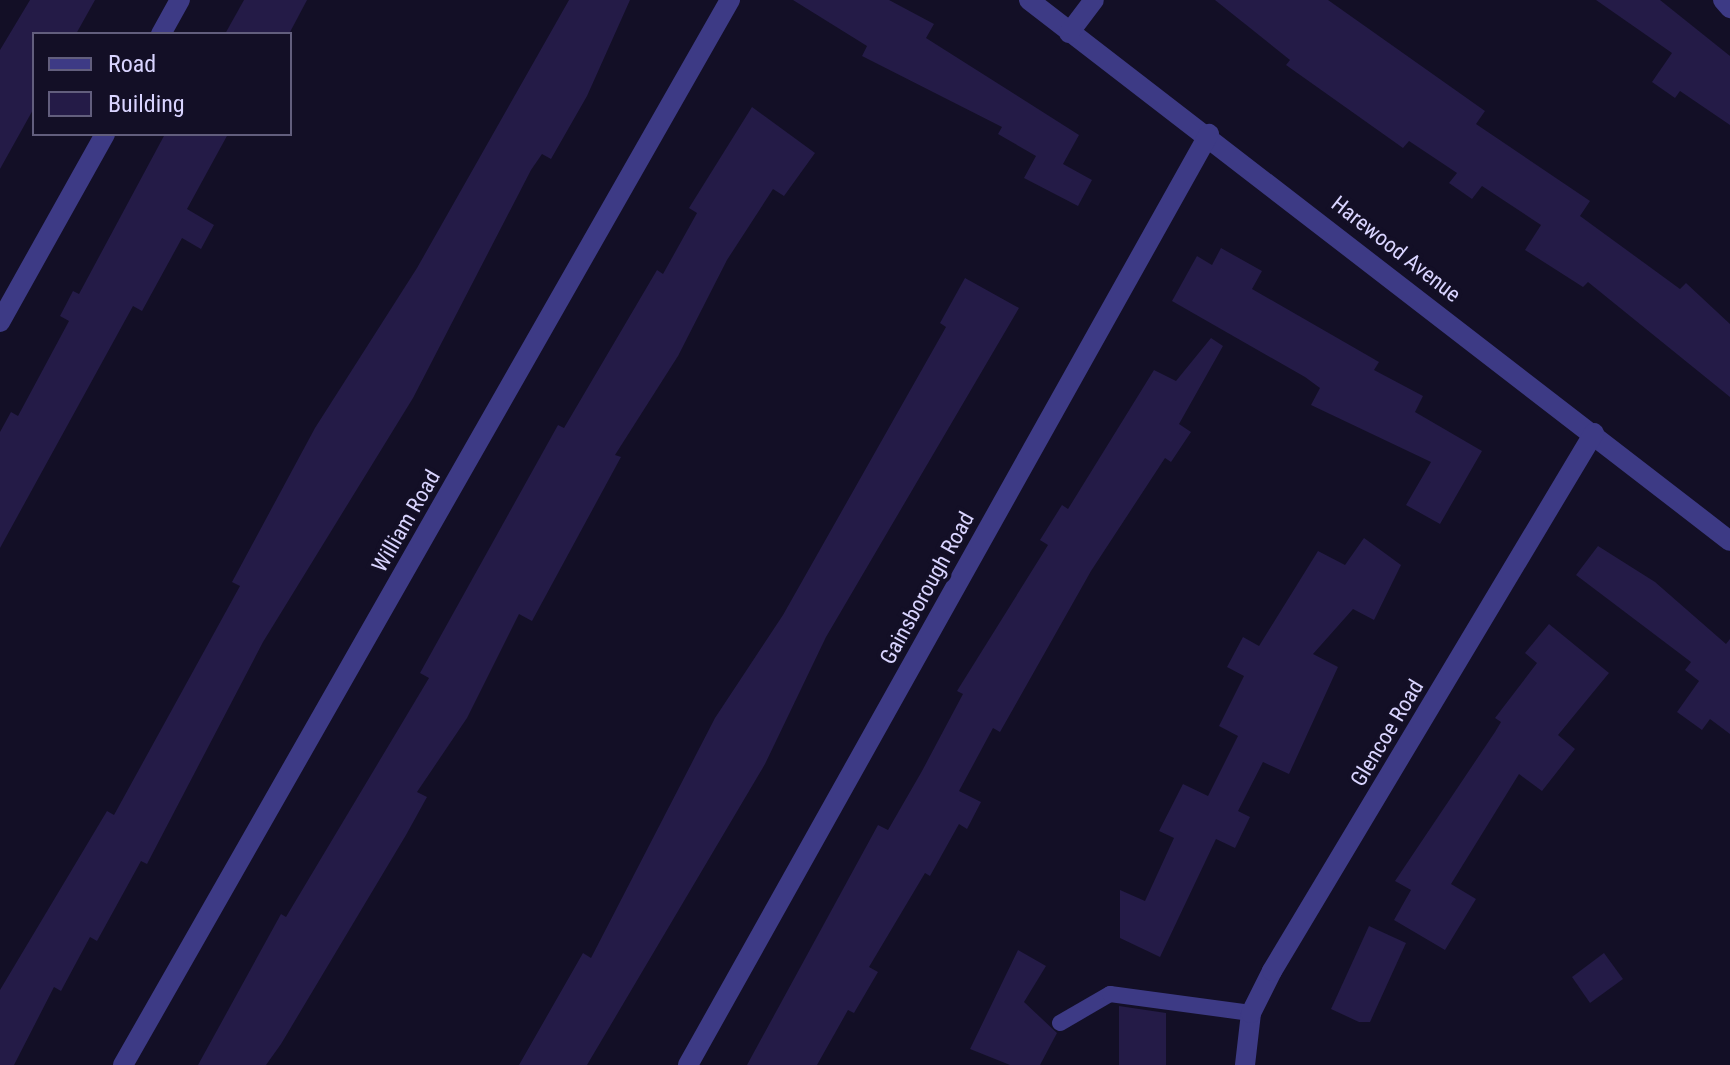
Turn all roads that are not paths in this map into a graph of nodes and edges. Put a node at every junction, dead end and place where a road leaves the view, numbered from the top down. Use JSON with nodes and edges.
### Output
{"nodes":[{"id":1,"x":180,"y":0,"type":"edge"},
{"id":2,"x":730,"y":0,"type":"edge"},
{"id":3,"x":1029,"y":0,"type":"edge"},
{"id":4,"x":1094,"y":0,"type":"edge"},
{"id":5,"x":1723,"y":0,"type":"edge"},
{"id":6,"x":1730,"y":8,"type":"edge"},
{"id":7,"x":162,"y":32,"type":"edge"},
{"id":8,"x":1069,"y":33,"type":"junction"},
{"id":9,"x":1209,"y":134,"type":"junction"},
{"id":10,"x":104,"y":136,"type":"edge"},
{"id":11,"x":0,"y":322,"type":"edge"},
{"id":12,"x":1594,"y":433,"type":"junction"},
{"id":13,"x":1730,"y":541,"type":"edge"},
{"id":14,"x":1251,"y":1013,"type":"junction"},
{"id":15,"x":1060,"y":1023,"type":"dead end"},
{"id":16,"x":123,"y":1065,"type":"edge"},
{"id":17,"x":688,"y":1065,"type":"edge"},
{"id":18,"x":1245,"y":1065,"type":"edge"}],
"edges":[{"from":1,"to":7,"type":"street"},
{"from":2,"to":16,"type":"street","name":"William Road"},
{"from":3,"to":8,"type":"street","name":"Harewood Avenue"},
{"from":4,"to":8,"type":"street"},
{"from":5,"to":6,"type":"street"},
{"from":8,"to":9,"type":"street","name":"Harewood Avenue"},
{"from":9,"to":12,"type":"street","name":"Harewood Avenue"},
{"from":9,"to":17,"type":"street","name":"Gainsborough Road"},
{"from":10,"to":11,"type":"street"},
{"from":12,"to":13,"type":"street","name":"Harewood Avenue"},
{"from":12,"to":14,"type":"street","name":"Glencoe Road"},
{"from":14,"to":15,"type":"lane"},
{"from":14,"to":18,"type":"street","name":"Glencoe Road"}]}
